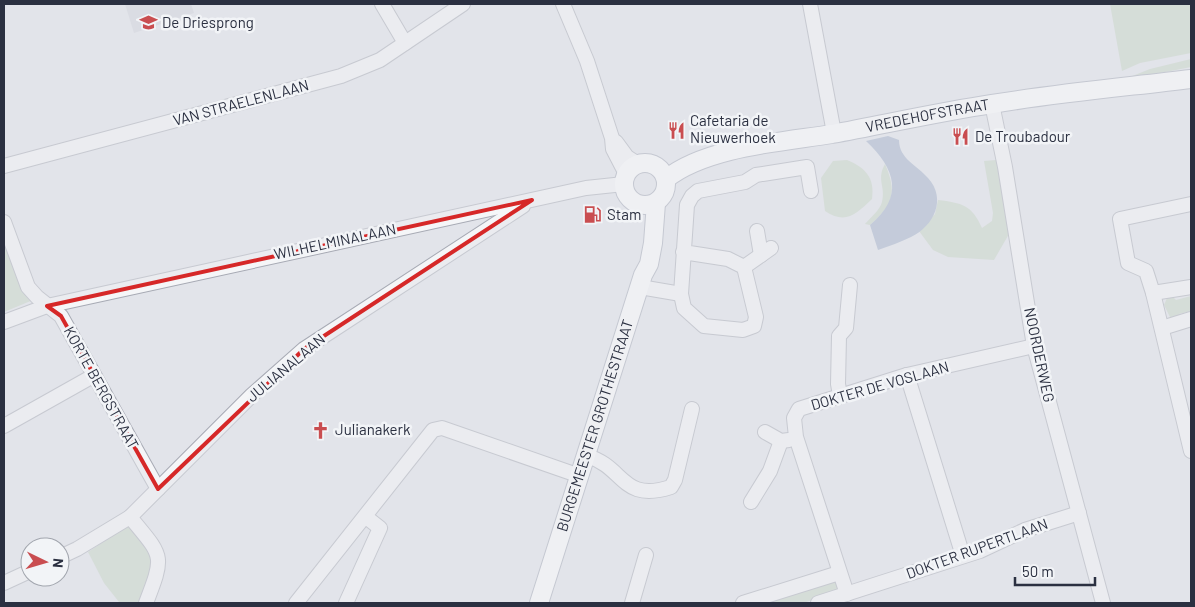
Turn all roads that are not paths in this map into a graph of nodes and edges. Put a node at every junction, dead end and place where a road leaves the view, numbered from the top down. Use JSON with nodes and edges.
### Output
{"nodes":[{"id":1,"x":382,"y":4,"type":"edge"},
{"id":2,"x":463,"y":4,"type":"edge"},
{"id":3,"x":562,"y":4,"type":"edge"},
{"id":4,"x":810,"y":4,"type":"edge"},
{"id":5,"x":405,"y":43,"type":"junction"},
{"id":6,"x":1191,"y":70,"type":"edge"},
{"id":7,"x":1191,"y":79,"type":"edge"},
{"id":8,"x":1142,"y":83,"type":"junction"},
{"id":9,"x":992,"y":104,"type":"junction"},
{"id":10,"x":834,"y":133,"type":"junction"},
{"id":11,"x":4,"y":166,"type":"edge"},
{"id":12,"x":662,"y":173,"type":"junction"},
{"id":13,"x":630,"y":174,"type":"junction"},
{"id":14,"x":811,"y":191,"type":"dead end"},
{"id":15,"x":532,"y":200,"type":"junction"},
{"id":16,"x":647,"y":204,"type":"junction"},
{"id":17,"x":1191,"y":204,"type":"edge"},
{"id":18,"x":4,"y":222,"type":"edge"},
{"id":19,"x":757,"y":231,"type":"dead end"},
{"id":20,"x":683,"y":252,"type":"junction"},
{"id":21,"x":744,"y":267,"type":"junction"},
{"id":22,"x":641,"y":281,"type":"junction"},
{"id":23,"x":850,"y":285,"type":"dead end"},
{"id":24,"x":1191,"y":286,"type":"edge"},
{"id":25,"x":1154,"y":293,"type":"junction"},
{"id":26,"x":680,"y":294,"type":"junction"},
{"id":27,"x":47,"y":306,"type":"junction"},
{"id":28,"x":1191,"y":320,"type":"edge"},
{"id":29,"x":4,"y":322,"type":"edge"},
{"id":30,"x":1162,"y":328,"type":"junction"},
{"id":31,"x":1034,"y":346,"type":"junction"},
{"id":32,"x":93,"y":376,"type":"junction"},
{"id":33,"x":907,"y":376,"type":"junction"},
{"id":34,"x":840,"y":395,"type":"junction"},
{"id":35,"x":692,"y":409,"type":"dead end"},
{"id":36,"x":4,"y":426,"type":"edge"},
{"id":37,"x":1188,"y":427,"type":"edge"},
{"id":38,"x":765,"y":432,"type":"dead end"},
{"id":39,"x":796,"y":438,"type":"junction"},
{"id":40,"x":781,"y":441,"type":"junction"},
{"id":41,"x":1191,"y":451,"type":"edge"},
{"id":42,"x":587,"y":456,"type":"junction"},
{"id":43,"x":580,"y":476,"type":"junction"},
{"id":44,"x":158,"y":488,"type":"junction"},
{"id":45,"x":751,"y":502,"type":"dead end"},
{"id":46,"x":1079,"y":513,"type":"junction"},
{"id":47,"x":130,"y":517,"type":"junction"},
{"id":48,"x":366,"y":517,"type":"junction"},
{"id":49,"x":70,"y":553,"type":"edge"},
{"id":50,"x":646,"y":555,"type":"dead end"},
{"id":51,"x":963,"y":556,"type":"junction"},
{"id":52,"x":839,"y":573,"type":"junction"},
{"id":53,"x":20,"y":576,"type":"edge"},
{"id":54,"x":4,"y":583,"type":"edge"},
{"id":55,"x":848,"y":594,"type":"junction"},
{"id":56,"x":302,"y":601,"type":"edge"},
{"id":57,"x":146,"y":603,"type":"edge"},
{"id":58,"x":346,"y":603,"type":"edge"},
{"id":59,"x":540,"y":603,"type":"edge"},
{"id":60,"x":632,"y":603,"type":"edge"},
{"id":61,"x":743,"y":603,"type":"edge"},
{"id":62,"x":818,"y":603,"type":"edge"},
{"id":63,"x":1103,"y":603,"type":"edge"}],
"edges":[{"from":1,"to":5,"type":"street"},
{"from":2,"to":5,"type":"street","name":"VAN STRAELENLAAN"},
{"from":3,"to":13,"type":"street"},
{"from":4,"to":10,"type":"street"},
{"from":5,"to":11,"type":"street","name":"VAN STRAELENLAAN"},
{"from":6,"to":8,"type":"main road","name":"VREDEHOFSTRAAT"},
{"from":7,"to":8,"type":"main road","name":"VREDEHOFSTRAAT"},
{"from":8,"to":9,"type":"main road","name":"VREDEHOFSTRAAT"},
{"from":9,"to":10,"type":"main road","name":"VREDEHOFSTRAAT"},
{"from":9,"to":31,"type":"street","name":"NOORDERWEG"},
{"from":10,"to":12,"type":"main road","name":"VREDEHOFSTRAAT"},
{"from":12,"to":13,"type":"main road"},
{"from":12,"to":16,"type":"main road"},
{"from":13,"to":15,"type":"street","name":"WILHELMINALAAN"},
{"from":13,"to":16,"type":"main road"},
{"from":14,"to":20,"type":"street"},
{"from":15,"to":27,"type":"street","name":"WILHELMINALAAN"},
{"from":15,"to":44,"type":"street","name":"JULIANALAAN"},
{"from":16,"to":22,"type":"main road","name":"BURGEMEESTER GROTHESTRAAT"},
{"from":17,"to":25,"type":"street"},
{"from":18,"to":27,"type":"street","name":"KORTE BERGSTRAAT"},
{"from":19,"to":21,"type":"street"},
{"from":20,"to":21,"type":"street"},
{"from":20,"to":26,"type":"street"},
{"from":21,"to":26,"type":"street"},
{"from":22,"to":26,"type":"street"},
{"from":22,"to":42,"type":"main road","name":"BURGEMEESTER GROTHESTRAAT"},
{"from":23,"to":34,"type":"street"},
{"from":24,"to":25,"type":"street"},
{"from":25,"to":30,"type":"street"},
{"from":27,"to":29,"type":"street"},
{"from":27,"to":32,"type":"street","name":"KORTE BERGSTRAAT"},
{"from":28,"to":30,"type":"street"},
{"from":30,"to":37,"type":"street"},
{"from":31,"to":33,"type":"street","name":"DOKTER DE VOSLAAN"},
{"from":31,"to":46,"type":"street","name":"NOORDERWEG"},
{"from":32,"to":36,"type":"street"},
{"from":32,"to":44,"type":"street","name":"KORTE BERGSTRAAT"},
{"from":33,"to":34,"type":"street","name":"DOKTER DE VOSLAAN"},
{"from":33,"to":51,"type":"street"},
{"from":34,"to":39,"type":"street","name":"DOKTER DE VOSLAAN"},
{"from":35,"to":42,"type":"street"},
{"from":37,"to":41,"type":"street"},
{"from":38,"to":40,"type":"street"},
{"from":39,"to":40,"type":"street"},
{"from":39,"to":52,"type":"street","name":"DOKTER DE VOSLAAN"},
{"from":40,"to":45,"type":"street"},
{"from":42,"to":43,"type":"main road","name":"BURGEMEESTER GROTHESTRAAT"},
{"from":43,"to":48,"type":"street"},
{"from":43,"to":59,"type":"main road","name":"BURGEMEESTER GROTHESTRAAT"},
{"from":44,"to":47,"type":"street","name":"JULIANALAAN"},
{"from":46,"to":51,"type":"street","name":"DOKTER RUPERTLAAN"},
{"from":46,"to":63,"type":"street","name":"NOORDERWEG"},
{"from":47,"to":49,"type":"street","name":"JULIANALAAN"},
{"from":47,"to":57,"type":"street"},
{"from":48,"to":56,"type":"street"},
{"from":48,"to":58,"type":"street"},
{"from":50,"to":60,"type":"street"},
{"from":51,"to":55,"type":"street","name":"DOKTER RUPERTLAAN"},
{"from":52,"to":55,"type":"street","name":"DOKTER DE VOSLAAN"},
{"from":52,"to":61,"type":"street"},
{"from":53,"to":54,"type":"street"},
{"from":55,"to":62,"type":"street","name":"DOKTER RUPERTLAAN"}]}
